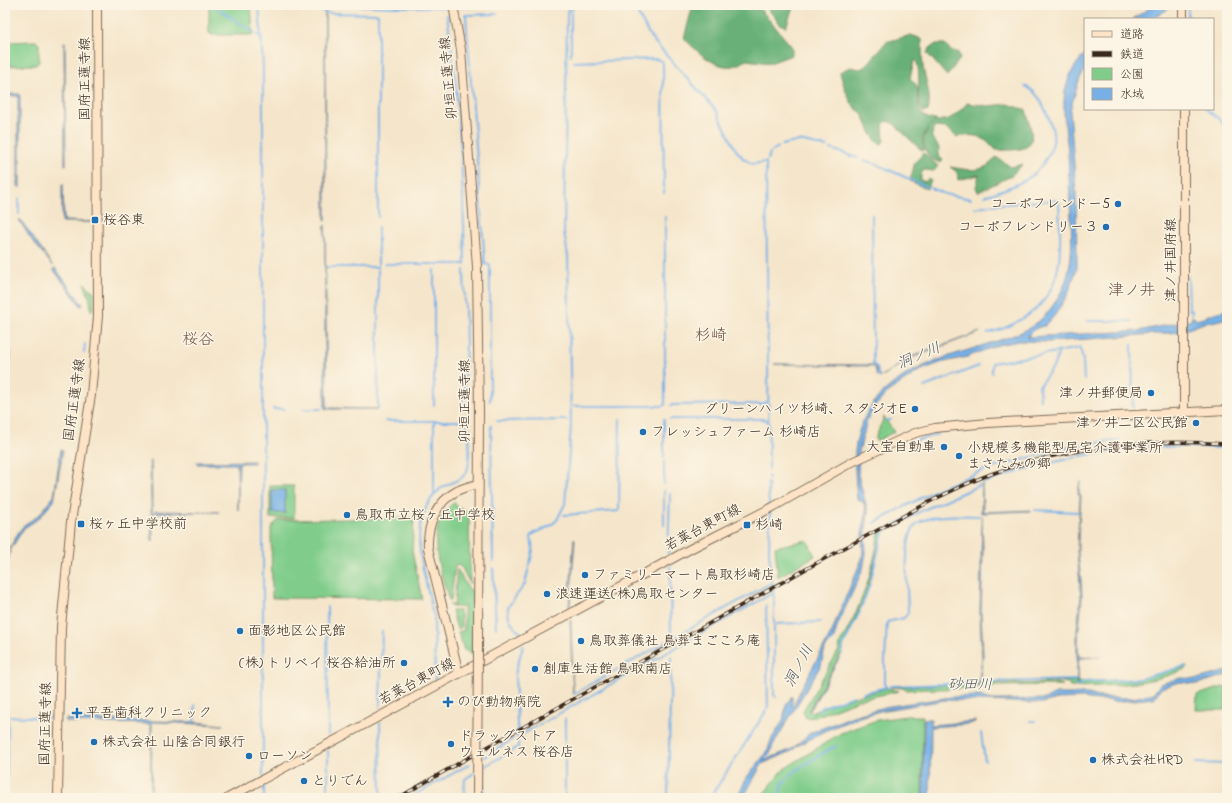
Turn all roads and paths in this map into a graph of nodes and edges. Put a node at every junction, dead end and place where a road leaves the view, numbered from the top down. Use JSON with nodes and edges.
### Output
{"nodes":[{"id":1,"x":97,"y":5,"type":"edge"},
{"id":2,"x":453,"y":5,"type":"edge"},
{"id":3,"x":1183,"y":5,"type":"edge"},
{"id":4,"x":1183,"y":18,"type":"edge"},
{"id":5,"x":1184,"y":110,"type":"edge"},
{"id":6,"x":1227,"y":410,"type":"edge"},
{"id":7,"x":1184,"y":412,"type":"junction"},
{"id":8,"x":478,"y":484,"type":"junction"},
{"id":9,"x":459,"y":674,"type":"junction"},
{"id":10,"x":58,"y":798,"type":"edge"},
{"id":11,"x":228,"y":798,"type":"edge"},
{"id":12,"x":477,"y":798,"type":"edge"}],
"edges":[{"from":1,"to":10,"type":"main road","name":"国府正蓮寺線"},
{"from":2,"to":8,"type":"main road","name":"卯垣正蓮寺線"},
{"from":3,"to":4,"type":"main road"},
{"from":5,"to":7,"type":"main road","name":"津ノ井国府線"},
{"from":6,"to":7,"type":"main road","name":"若葉台東町線"},
{"from":7,"to":9,"type":"main road","name":"若葉台東町線"},
{"from":8,"to":9,"type":"main road"},
{"from":8,"to":12,"type":"main road","name":"卯垣正蓮寺線","bridge":true},
{"from":9,"to":11,"type":"main road","name":"若葉台東町線"}]}
